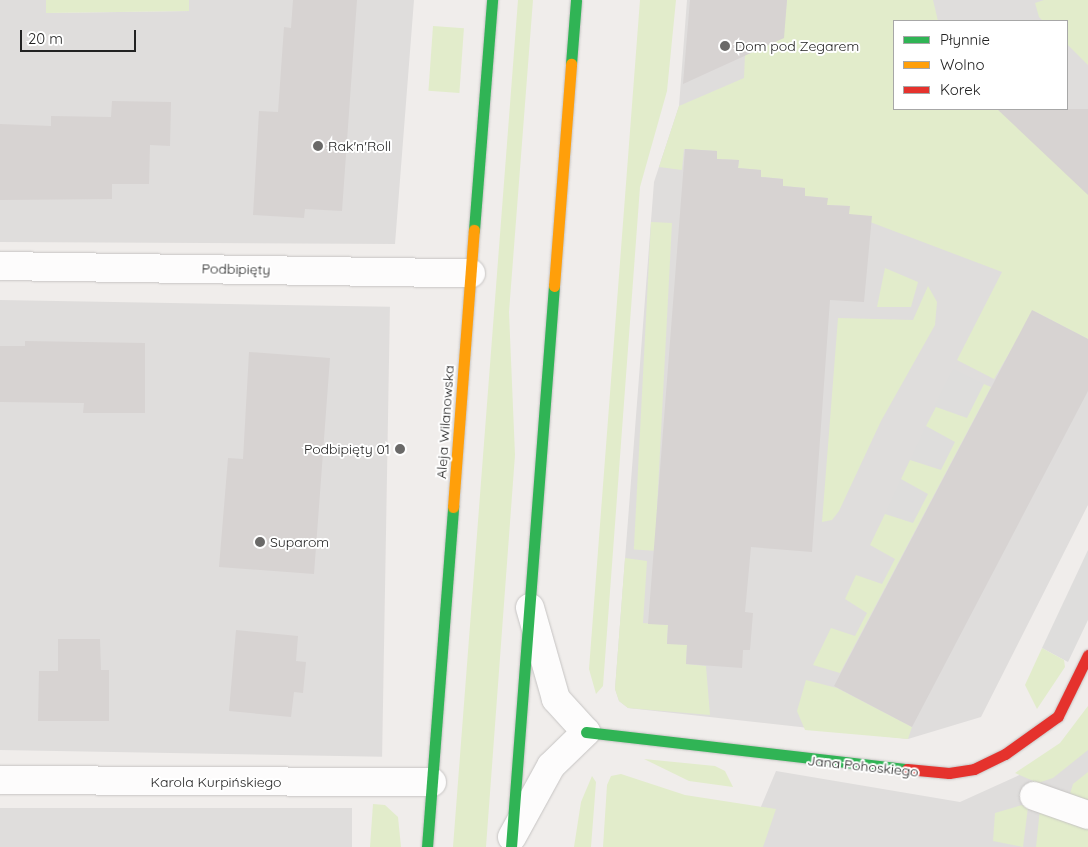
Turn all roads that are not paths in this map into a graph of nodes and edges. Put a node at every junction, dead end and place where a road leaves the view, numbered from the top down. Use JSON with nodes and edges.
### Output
{"nodes":[{"id":1,"x":492,"y":0,"type":"edge"},
{"id":2,"x":576,"y":0,"type":"edge"},
{"id":3,"x":0,"y":266,"type":"edge"},
{"id":4,"x":471,"y":273,"type":"junction"},
{"id":5,"x":530,"y":608,"type":"junction"},
{"id":6,"x":1088,"y":655,"type":"edge"},
{"id":7,"x":586,"y":732,"type":"junction"},
{"id":8,"x":0,"y":780,"type":"edge"},
{"id":9,"x":432,"y":782,"type":"junction"},
{"id":10,"x":1034,"y":796,"type":"dead end"},
{"id":11,"x":1088,"y":816,"type":"edge"},
{"id":12,"x":512,"y":842,"type":"edge"},
{"id":13,"x":426,"y":847,"type":"edge"}],
"edges":[{"from":1,"to":4,"type":"main road","name":"Aleja Wilanowska"},
{"from":2,"to":5,"type":"main road"},
{"from":3,"to":4,"type":"street","name":"Podbipięty"},
{"from":4,"to":9,"type":"main road","name":"Aleja Wilanowska"},
{"from":5,"to":7,"type":"street"},
{"from":5,"to":12,"type":"main road"},
{"from":6,"to":7,"type":"main road","name":"Jana Pohoskiego"},
{"from":7,"to":12,"type":"street"},
{"from":8,"to":9,"type":"street","name":"Karola Kurpińskiego"},
{"from":9,"to":13,"type":"main road","name":"Aleja Wilanowska"},
{"from":10,"to":11,"type":"street"}]}
